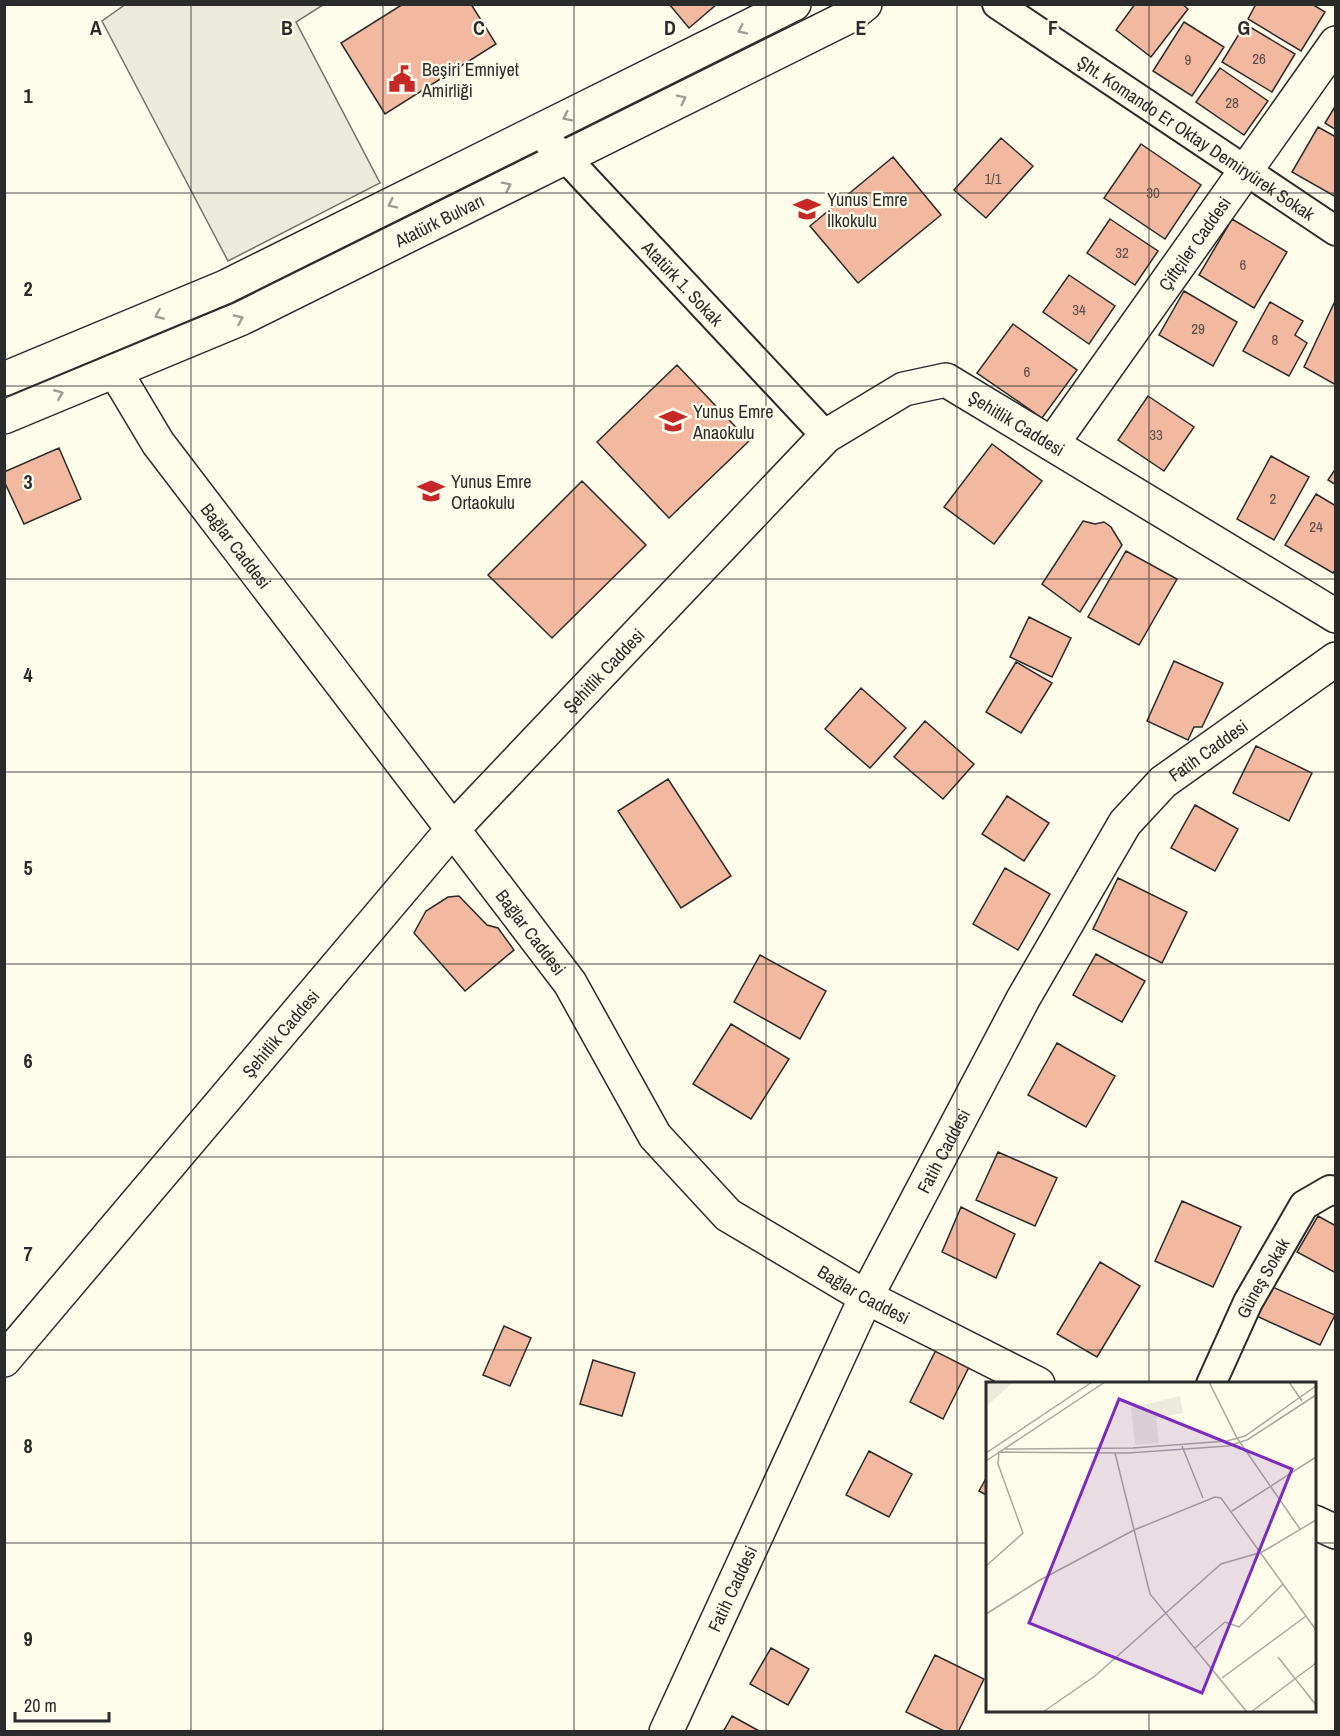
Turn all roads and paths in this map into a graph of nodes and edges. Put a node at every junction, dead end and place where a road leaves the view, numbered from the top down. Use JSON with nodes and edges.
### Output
{"nodes":[{"id":1,"x":794,"y":4,"type":"edge"},
{"id":2,"x":865,"y":4,"type":"edge"},
{"id":3,"x":997,"y":4,"type":"edge"},
{"id":4,"x":1335,"y":43,"type":"edge"},
{"id":5,"x":536,"y":132,"type":"junction"},
{"id":6,"x":565,"y":157,"type":"junction"},
{"id":7,"x":1245,"y":171,"type":"junction"},
{"id":8,"x":1335,"y":231,"type":"edge"},
{"id":9,"x":115,"y":371,"type":"junction"},
{"id":10,"x":4,"y":379,"type":"edge"},
{"id":11,"x":4,"y":417,"type":"edge"},
{"id":12,"x":826,"y":436,"type":"junction"},
{"id":13,"x":1053,"y":444,"type":"junction"},
{"id":14,"x":1335,"y":616,"type":"edge"},
{"id":15,"x":1335,"y":659,"type":"edge"},
{"id":16,"x":452,"y":830,"type":"junction"},
{"id":17,"x":1335,"y":1191,"type":"edge"},
{"id":18,"x":866,"y":1297,"type":"junction"},
{"id":19,"x":4,"y":1360,"type":"edge"},
{"id":20,"x":1036,"y":1382,"type":"edge"},
{"id":21,"x":1211,"y":1382,"type":"edge"},
{"id":22,"x":1316,"y":1523,"type":"edge"},
{"id":23,"x":1335,"y":1532,"type":"edge"},
{"id":24,"x":666,"y":1731,"type":"edge"}],
"edges":[{"from":1,"to":5,"type":"street","name":"Atatürk Bulvarı","one_way":true},
{"from":6,"to":2,"type":"street","name":"Atatürk Bulvarı","one_way":true},
{"from":3,"to":7,"type":"street","name":"Şht. Komando Er Oktay Demiryürek Sokak"},
{"from":4,"to":7,"type":"street","name":"Çiftçiler Caddesi"},
{"from":5,"to":6,"type":"street","name":"Atatürk 1. Sokak"},
{"from":5,"to":10,"type":"street","name":"Atatürk Bulvarı","one_way":true},
{"from":9,"to":6,"type":"street","name":"Atatürk Bulvarı","one_way":true},
{"from":6,"to":12,"type":"street","name":"Atatürk 1. Sokak"},
{"from":7,"to":8,"type":"street","name":"Şht. Komando Er Oktay Demiryürek Sokak"},
{"from":7,"to":13,"type":"street","name":"Çiftçiler Caddesi"},
{"from":11,"to":9,"type":"street","name":"Atatürk Bulvarı","one_way":true},
{"from":9,"to":16,"type":"street","name":"Bağlar Caddesi"},
{"from":12,"to":13,"type":"street","name":"Şehitlik Caddesi"},
{"from":12,"to":16,"type":"street","name":"Şehitlik Caddesi"},
{"from":13,"to":14,"type":"street","name":"Şehitlik Caddesi"},
{"from":15,"to":18,"type":"street","name":"Fatih Caddesi"},
{"from":16,"to":18,"type":"street","name":"Bağlar Caddesi"},
{"from":16,"to":19,"type":"street","name":"Şehitlik Caddesi"},
{"from":17,"to":21,"type":"street","name":"Güneş Sokak"},
{"from":18,"to":20,"type":"street","name":"Bağlar Caddesi"},
{"from":18,"to":24,"type":"street","name":"Fatih Caddesi"},
{"from":22,"to":23,"type":"street"}]}
